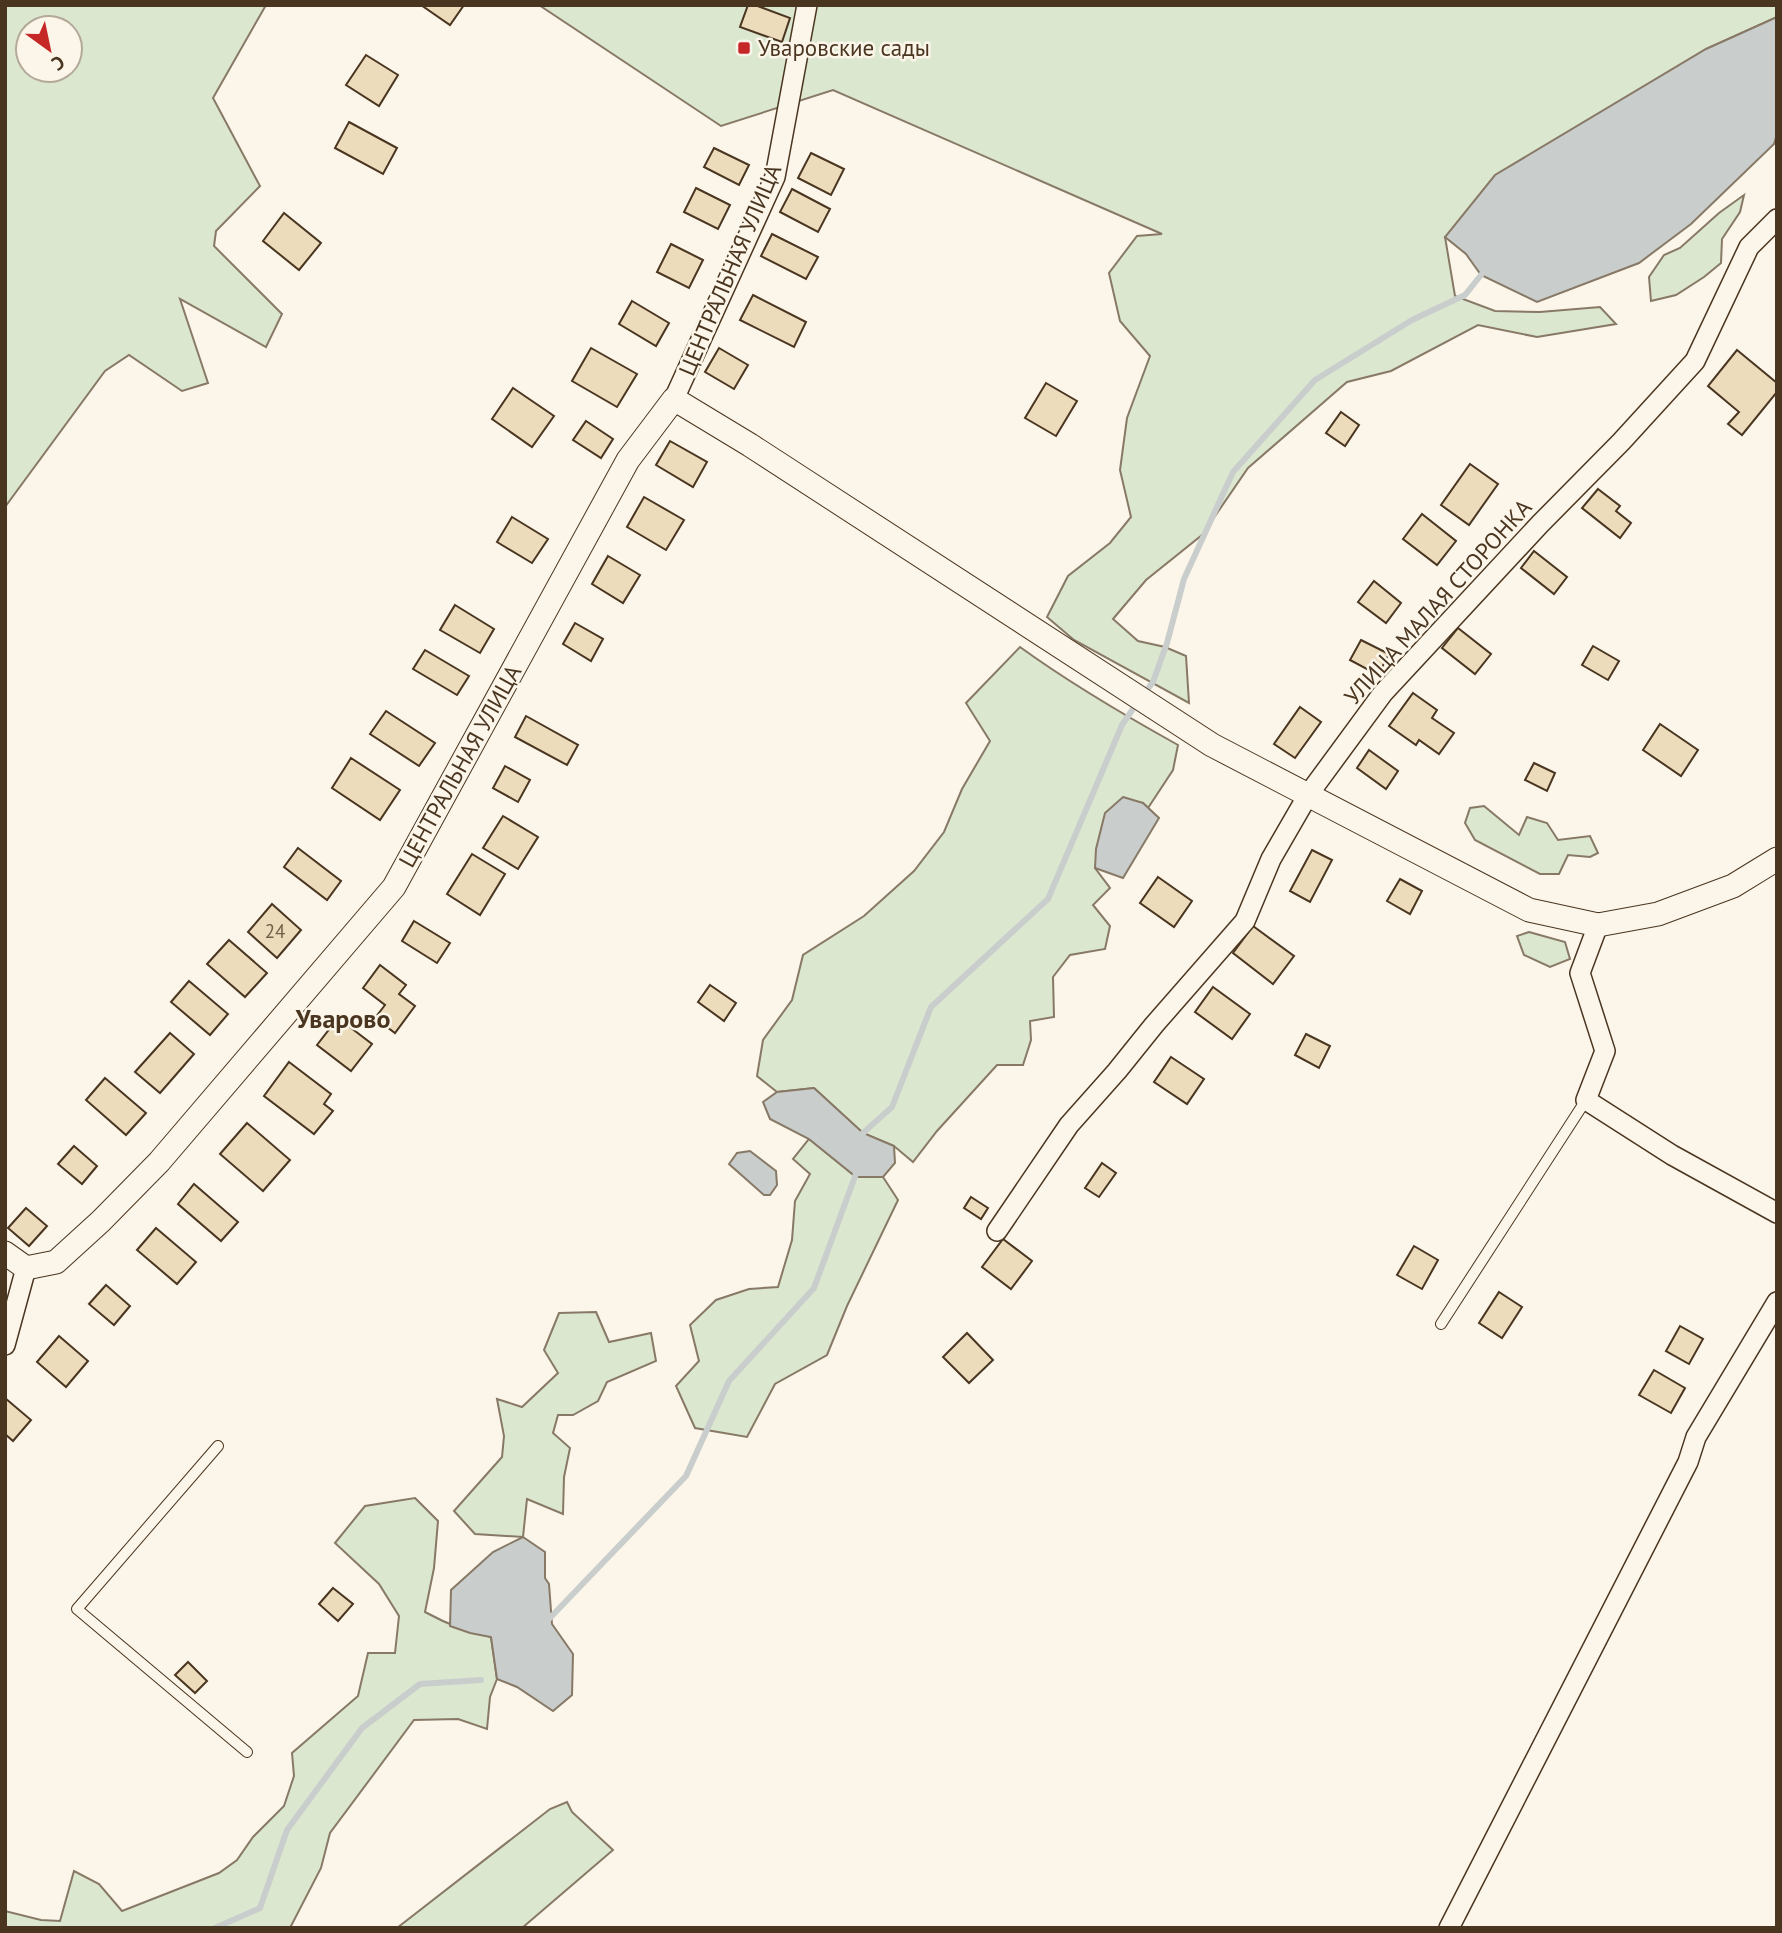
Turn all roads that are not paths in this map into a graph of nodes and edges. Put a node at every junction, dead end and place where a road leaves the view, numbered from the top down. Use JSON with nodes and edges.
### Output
{"nodes":[{"id":1,"x":807,"y":5,"type":"edge"},
{"id":2,"x":1777,"y":219,"type":"edge"},
{"id":3,"x":674,"y":399,"type":"junction"},
{"id":4,"x":1308,"y":795,"type":"junction"},
{"id":5,"x":1777,"y":859,"type":"edge"},
{"id":6,"x":1598,"y":925,"type":"junction"},
{"id":7,"x":1586,"y":1100,"type":"junction"},
{"id":8,"x":1777,"y":1213,"type":"edge"},
{"id":9,"x":997,"y":1231,"type":"dead end"},
{"id":10,"x":5,"y":1253,"type":"edge"},
{"id":11,"x":26,"y":1268,"type":"junction"},
{"id":12,"x":1777,"y":1301,"type":"edge"},
{"id":13,"x":1441,"y":1324,"type":"dead end"},
{"id":14,"x":5,"y":1345,"type":"edge"},
{"id":15,"x":218,"y":1446,"type":"dead end"},
{"id":16,"x":247,"y":1752,"type":"dead end"},
{"id":17,"x":1449,"y":1928,"type":"edge"}],
"edges":[{"from":1,"to":3,"type":"street","name":"ЦЕНТРАЛЬНАЯ УЛИЦА"},
{"from":2,"to":4,"type":"street","name":"УЛИЦА МАЛАЯ СТОРОНКА"},
{"from":3,"to":4,"type":"street"},
{"from":3,"to":11,"type":"street","name":"ЦЕНТРАЛЬНАЯ УЛИЦА"},
{"from":4,"to":6,"type":"street"},
{"from":4,"to":9,"type":"street","name":"УЛИЦА МАЛАЯ СТОРОНКА"},
{"from":5,"to":6,"type":"street"},
{"from":6,"to":7,"type":"street"},
{"from":7,"to":8,"type":"street"},
{"from":7,"to":13,"type":"lane"},
{"from":10,"to":11,"type":"street"},
{"from":11,"to":14,"type":"street"},
{"from":12,"to":17,"type":"street"},
{"from":15,"to":16,"type":"lane"}]}
